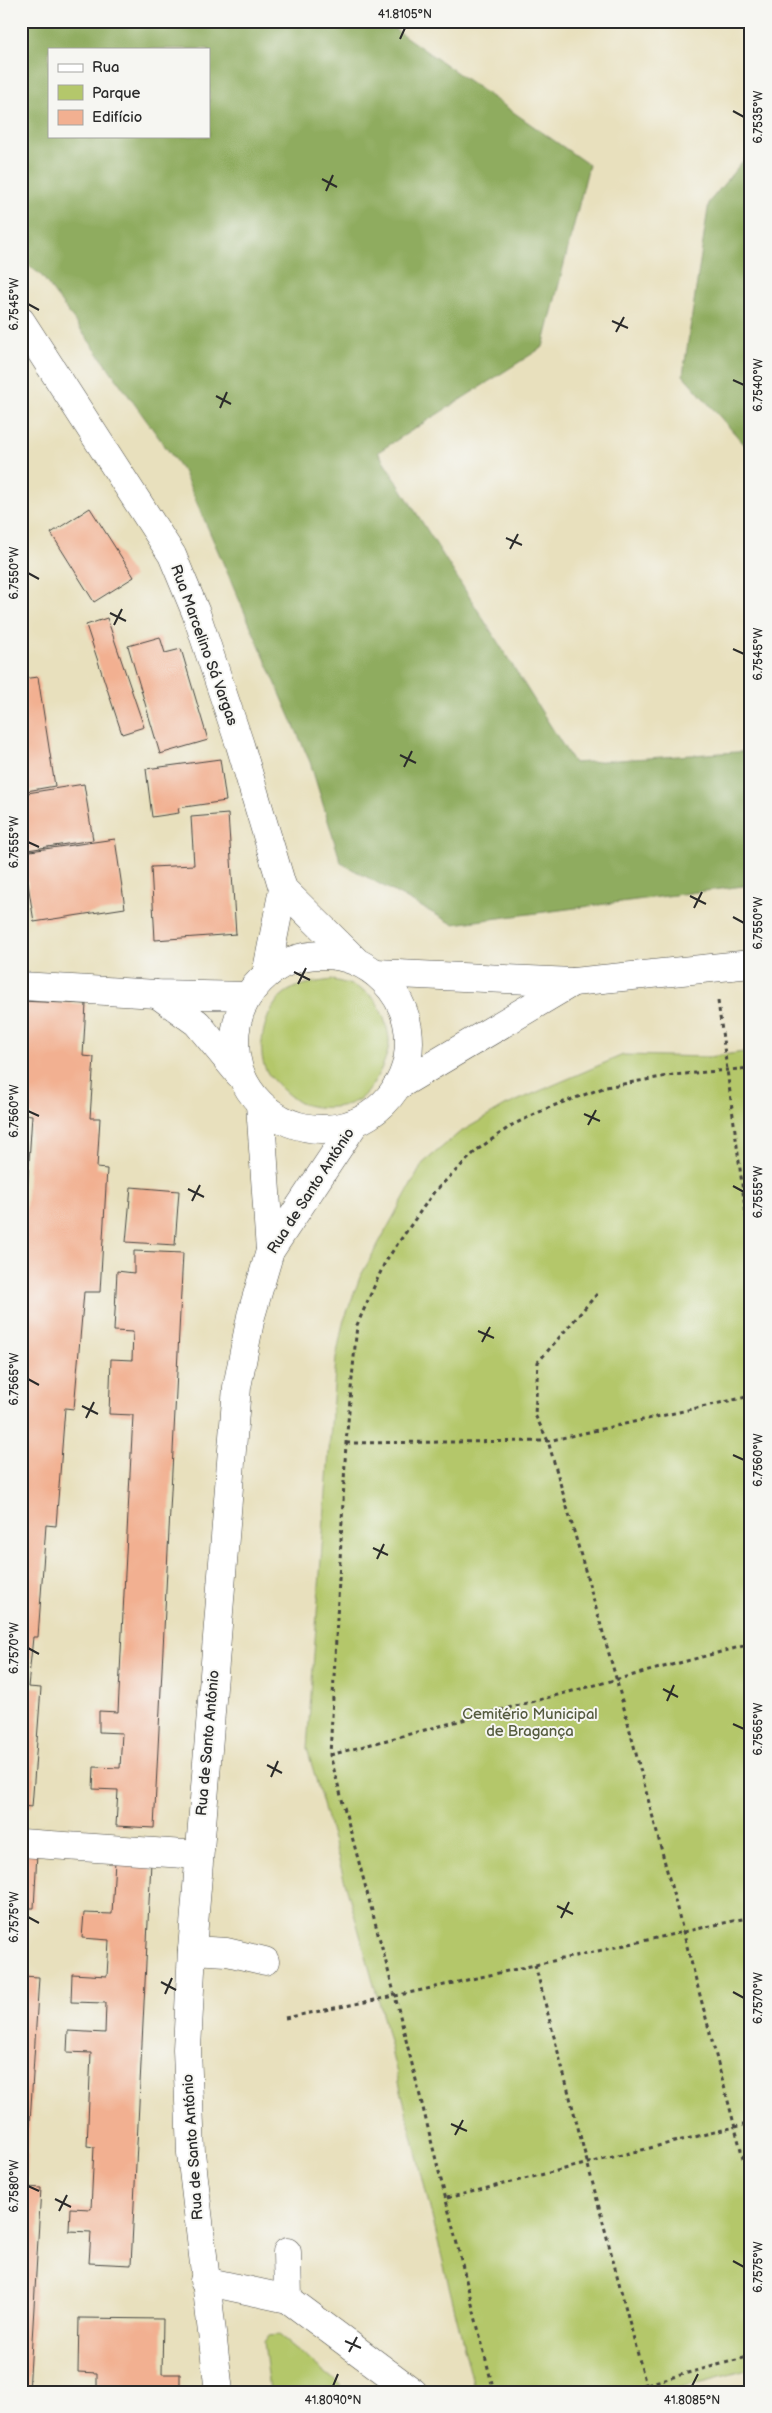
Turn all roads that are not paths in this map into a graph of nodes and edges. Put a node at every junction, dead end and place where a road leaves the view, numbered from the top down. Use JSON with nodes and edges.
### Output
{"nodes":[{"id":1,"x":21,"y":321,"type":"edge"},
{"id":2,"x":283,"y":888,"type":"junction"},
{"id":3,"x":751,"y":964,"type":"edge"},
{"id":4,"x":366,"y":967,"type":"junction"},
{"id":5,"x":266,"y":975,"type":"junction"},
{"id":6,"x":573,"y":982,"type":"junction"},
{"id":7,"x":21,"y":986,"type":"edge"},
{"id":8,"x":157,"y":994,"type":"junction"},
{"id":9,"x":248,"y":996,"type":"junction"},
{"id":10,"x":241,"y":1076,"type":"junction"},
{"id":11,"x":396,"y":1087,"type":"junction"},
{"id":12,"x":260,"y":1104,"type":"junction"},
{"id":13,"x":355,"y":1123,"type":"junction"},
{"id":14,"x":270,"y":1251,"type":"junction"},
{"id":15,"x":21,"y":1843,"type":"edge"},
{"id":16,"x":199,"y":1855,"type":"junction"},
{"id":17,"x":192,"y":1950,"type":"junction"},
{"id":18,"x":265,"y":1961,"type":"dead end"},
{"id":19,"x":287,"y":2252,"type":"dead end"},
{"id":20,"x":204,"y":2281,"type":"junction"},
{"id":21,"x":288,"y":2299,"type":"junction"},
{"id":22,"x":219,"y":2392,"type":"edge"},
{"id":23,"x":413,"y":2392,"type":"edge"}],
"edges":[{"from":1,"to":2,"type":"street","name":"Rua Marcelino Sá Vargas"},
{"from":2,"to":4,"type":"street"},
{"from":2,"to":5,"type":"street","name":"Rua Marcelino Sá Vargas"},
{"from":3,"to":6,"type":"street"},
{"from":4,"to":5,"type":"street"},
{"from":4,"to":6,"type":"street"},
{"from":4,"to":11,"type":"street"},
{"from":5,"to":9,"type":"street"},
{"from":6,"to":11,"type":"street"},
{"from":7,"to":8,"type":"street"},
{"from":8,"to":9,"type":"street"},
{"from":8,"to":10,"type":"street"},
{"from":9,"to":10,"type":"street"},
{"from":10,"to":12,"type":"street"},
{"from":11,"to":13,"type":"street"},
{"from":12,"to":13,"type":"street"},
{"from":12,"to":14,"type":"street"},
{"from":13,"to":14,"type":"street","name":"Rua de Santo António"},
{"from":14,"to":16,"type":"street","name":"Rua de Santo António"},
{"from":15,"to":16,"type":"street"},
{"from":16,"to":17,"type":"street","name":"Rua de Santo António"},
{"from":17,"to":18,"type":"street"},
{"from":17,"to":20,"type":"street","name":"Rua de Santo António"},
{"from":19,"to":21,"type":"street"},
{"from":20,"to":21,"type":"street"},
{"from":20,"to":22,"type":"street","name":"Rua de Santo António"},
{"from":21,"to":23,"type":"street"}]}
